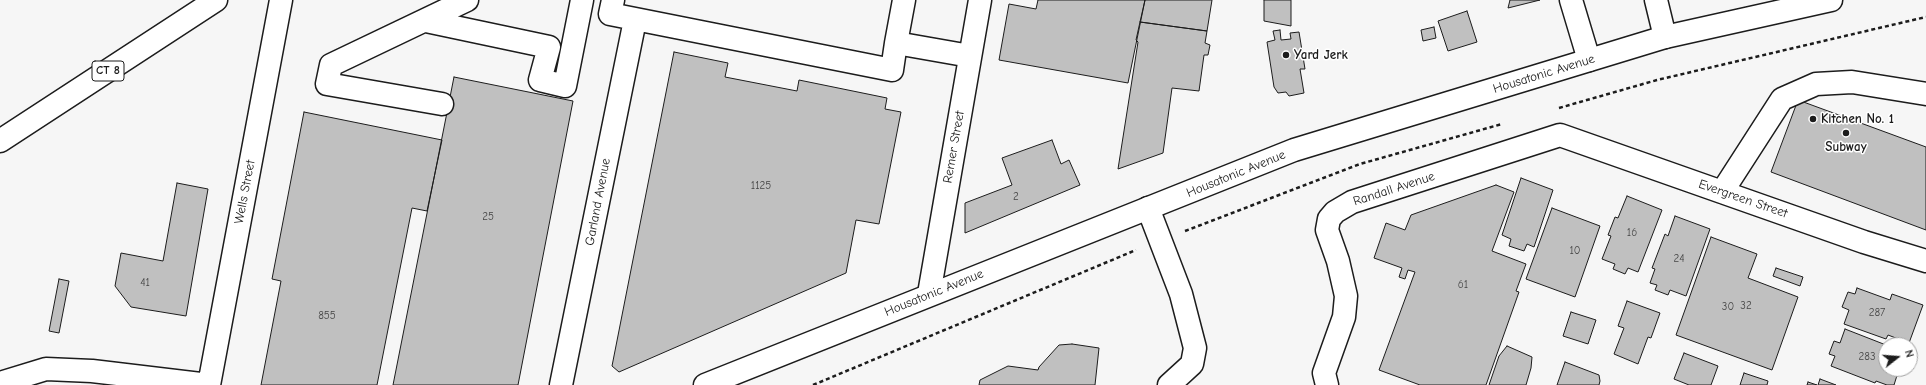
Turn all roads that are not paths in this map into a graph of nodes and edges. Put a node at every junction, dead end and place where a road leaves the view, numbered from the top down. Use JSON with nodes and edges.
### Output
{"nodes":[{"id":1,"x":216,"y":0,"type":"edge"},
{"id":2,"x":281,"y":0,"type":"edge"},
{"id":3,"x":467,"y":0,"type":"edge"},
{"id":4,"x":582,"y":0,"type":"edge"},
{"id":5,"x":613,"y":0,"type":"edge"},
{"id":6,"x":904,"y":0,"type":"edge"},
{"id":7,"x":980,"y":0,"type":"edge"},
{"id":8,"x":1571,"y":0,"type":"edge"},
{"id":9,"x":1656,"y":0,"type":"edge"},
{"id":10,"x":1831,"y":0,"type":"edge"},
{"id":11,"x":1785,"y":5,"type":"edge"},
{"id":12,"x":426,"y":20,"type":"junction"},
{"id":13,"x":635,"y":20,"type":"junction"},
{"id":14,"x":1665,"y":37,"type":"junction"},
{"id":15,"x":896,"y":43,"type":"junction"},
{"id":16,"x":970,"y":56,"type":"junction"},
{"id":17,"x":1589,"y":60,"type":"junction"},
{"id":18,"x":1926,"y":94,"type":"edge"},
{"id":19,"x":442,"y":104,"type":"dead end"},
{"id":20,"x":1560,"y":135,"type":"joint"},
{"id":21,"x":0,"y":141,"type":"edge"},
{"id":22,"x":1722,"y":192,"type":"junction"},
{"id":23,"x":1148,"y":208,"type":"junction"},
{"id":24,"x":1926,"y":261,"type":"edge"},
{"id":25,"x":929,"y":294,"type":"junction"},
{"id":26,"x":0,"y":383,"type":"edge"},
{"id":27,"x":209,"y":385,"type":"edge"},
{"id":28,"x":561,"y":385,"type":"edge"},
{"id":29,"x":705,"y":385,"type":"edge"},
{"id":30,"x":1170,"y":385,"type":"edge"},
{"id":31,"x":1327,"y":385,"type":"edge"}],
"edges":[{"from":1,"to":21,"type":"main road","number":"CT 8"},
{"from":2,"to":27,"type":"main road","name":"Wells Street"},
{"from":3,"to":12,"type":"main road"},
{"from":4,"to":12,"type":"main road"},
{"from":5,"to":13,"type":"main road"},
{"from":6,"to":15,"type":"main road"},
{"from":7,"to":16,"type":"main road","name":"Remer Street"},
{"from":8,"to":17,"type":"main road"},
{"from":9,"to":14,"type":"main road"},
{"from":10,"to":11,"type":"main road","name":"Housatonic Avenue"},
{"from":11,"to":14,"type":"main road","name":"Housatonic Avenue"},
{"from":12,"to":19,"type":"main road"},
{"from":13,"to":15,"type":"main road"},
{"from":13,"to":28,"type":"main road","name":"Garland Avenue"},
{"from":14,"to":17,"type":"main road","name":"Housatonic Avenue"},
{"from":15,"to":16,"type":"main road"},
{"from":16,"to":25,"type":"main road","name":"Remer Street"},
{"from":17,"to":23,"type":"main road","name":"Housatonic Avenue"},
{"from":18,"to":22,"type":"main road"},
{"from":20,"to":22,"type":"main road","name":"Evergreen Street"},
{"from":20,"to":31,"type":"main road","name":"Randall Avenue"},
{"from":22,"to":24,"type":"main road","name":"Evergreen Street"},
{"from":23,"to":25,"type":"main road","name":"Housatonic Avenue"},
{"from":23,"to":30,"type":"main road"},
{"from":25,"to":29,"type":"main road","name":"Housatonic Avenue"},
{"from":26,"to":27,"type":"main road"}]}
